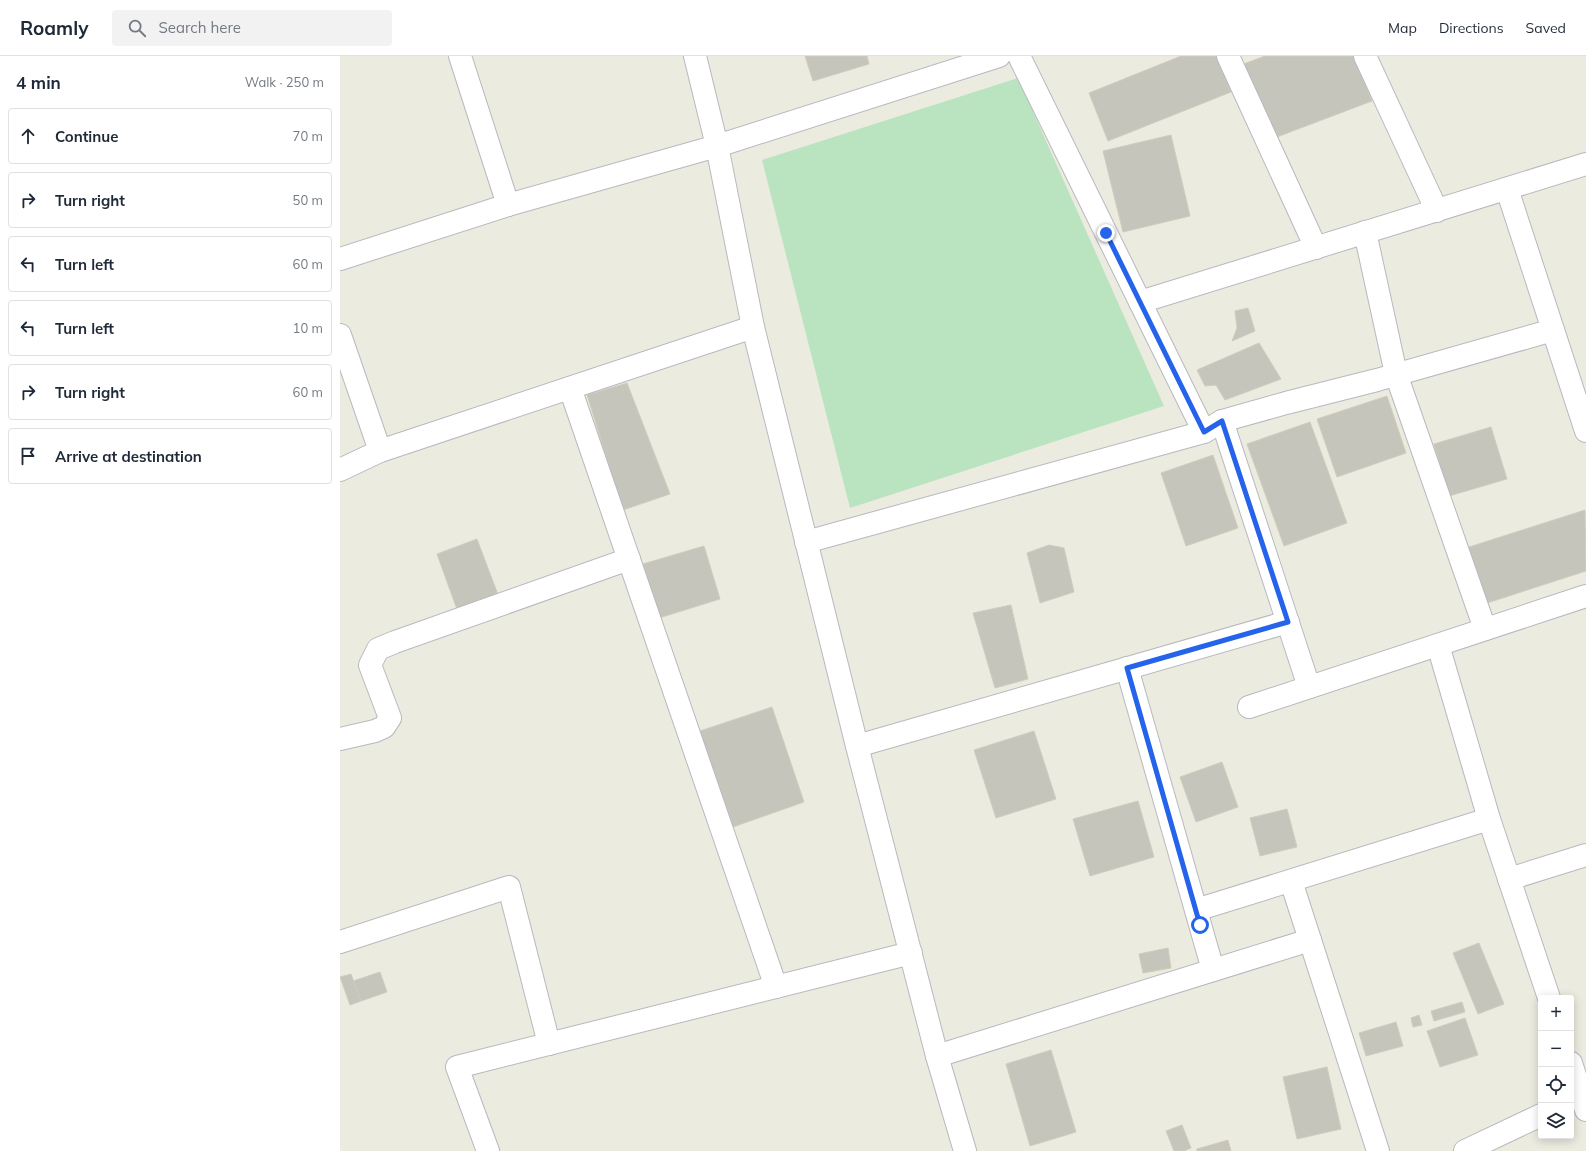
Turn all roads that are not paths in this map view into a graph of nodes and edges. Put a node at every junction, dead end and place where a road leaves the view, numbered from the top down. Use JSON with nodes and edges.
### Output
{"nodes":[{"id":1,"x":460,"y":56,"type":"edge"},
{"id":2,"x":695,"y":56,"type":"edge"},
{"id":3,"x":999,"y":56,"type":"edge"},
{"id":4,"x":1019,"y":56,"type":"edge"},
{"id":5,"x":1228,"y":56,"type":"edge"},
{"id":6,"x":1365,"y":56,"type":"edge"},
{"id":7,"x":717,"y":146,"type":"junction"},
{"id":8,"x":1586,"y":164,"type":"edge"},
{"id":9,"x":1507,"y":189,"type":"junction"},
{"id":10,"x":508,"y":205,"type":"junction"},
{"id":11,"x":1437,"y":210,"type":"junction"},
{"id":12,"x":1365,"y":232,"type":"junction"},
{"id":13,"x":1316,"y":248,"type":"junction"},
{"id":14,"x":340,"y":259,"type":"edge"},
{"id":15,"x":1140,"y":302,"type":"junction"},
{"id":16,"x":753,"y":327,"type":"junction"},
{"id":17,"x":1553,"y":330,"type":"junction"},
{"id":18,"x":340,"y":335,"type":"edge"},
{"id":19,"x":1396,"y":374,"type":"junction"},
{"id":20,"x":570,"y":388,"type":"junction"},
{"id":21,"x":1213,"y":426,"type":"junction"},
{"id":22,"x":1586,"y":428,"type":"edge"},
{"id":23,"x":380,"y":451,"type":"junction"},
{"id":24,"x":340,"y":470,"type":"edge"},
{"id":25,"x":806,"y":542,"type":"junction"},
{"id":26,"x":629,"y":559,"type":"junction"},
{"id":27,"x":1586,"y":596,"type":"edge"},
{"id":28,"x":1288,"y":622,"type":"junction"},
{"id":29,"x":1485,"y":629,"type":"junction"},
{"id":30,"x":1438,"y":645,"type":"junction"},
{"id":31,"x":1127,"y":668,"type":"junction"},
{"id":32,"x":1309,"y":687,"type":"junction"},
{"id":33,"x":1249,"y":707,"type":"dead end"},
{"id":34,"x":340,"y":739,"type":"edge"},
{"id":35,"x":857,"y":746,"type":"junction"},
{"id":36,"x":1489,"y":819,"type":"junction"},
{"id":37,"x":1586,"y":855,"type":"edge"},
{"id":38,"x":1509,"y":879,"type":"junction"},
{"id":39,"x":1291,"y":880,"type":"junction"},
{"id":40,"x":1196,"y":910,"type":"junction"},
{"id":41,"x":1310,"y":940,"type":"junction"},
{"id":42,"x":340,"y":942,"type":"edge"},
{"id":43,"x":911,"y":953,"type":"junction"},
{"id":44,"x":1213,"y":970,"type":"junction"},
{"id":45,"x":776,"y":987,"type":"junction"},
{"id":46,"x":1548,"y":995,"type":"edge"},
{"id":47,"x":548,"y":1044,"type":"junction"},
{"id":48,"x":937,"y":1056,"type":"junction"},
{"id":49,"x":1572,"y":1067,"type":"edge"},
{"id":50,"x":1581,"y":1100,"type":"edge"},
{"id":51,"x":1538,"y":1116,"type":"edge"},
{"id":52,"x":488,"y":1151,"type":"edge"},
{"id":53,"x":965,"y":1151,"type":"edge"},
{"id":54,"x":1378,"y":1151,"type":"edge"},
{"id":55,"x":1465,"y":1151,"type":"edge"}],
"edges":[{"from":1,"to":10,"type":"street"},
{"from":2,"to":7,"type":"street"},
{"from":3,"to":7,"type":"street"},
{"from":4,"to":15,"type":"street"},
{"from":5,"to":13,"type":"street"},
{"from":6,"to":11,"type":"street"},
{"from":7,"to":10,"type":"street"},
{"from":7,"to":16,"type":"street"},
{"from":8,"to":9,"type":"street"},
{"from":9,"to":11,"type":"street"},
{"from":9,"to":17,"type":"street"},
{"from":10,"to":14,"type":"street"},
{"from":11,"to":12,"type":"street"},
{"from":12,"to":13,"type":"street"},
{"from":12,"to":19,"type":"street"},
{"from":13,"to":15,"type":"street"},
{"from":15,"to":21,"type":"street"},
{"from":16,"to":20,"type":"street"},
{"from":16,"to":25,"type":"street"},
{"from":17,"to":19,"type":"street"},
{"from":17,"to":22,"type":"street"},
{"from":18,"to":23,"type":"street"},
{"from":19,"to":21,"type":"street"},
{"from":19,"to":29,"type":"street"},
{"from":20,"to":23,"type":"street"},
{"from":20,"to":26,"type":"street"},
{"from":21,"to":25,"type":"street"},
{"from":21,"to":28,"type":"street"},
{"from":23,"to":24,"type":"street"},
{"from":25,"to":35,"type":"street"},
{"from":26,"to":34,"type":"street"},
{"from":26,"to":45,"type":"street"},
{"from":27,"to":29,"type":"street"},
{"from":28,"to":31,"type":"street"},
{"from":28,"to":32,"type":"street"},
{"from":29,"to":30,"type":"street"},
{"from":30,"to":32,"type":"street"},
{"from":30,"to":36,"type":"street"},
{"from":31,"to":35,"type":"street"},
{"from":31,"to":40,"type":"street"},
{"from":32,"to":33,"type":"street"},
{"from":35,"to":43,"type":"street"},
{"from":36,"to":38,"type":"street"},
{"from":36,"to":39,"type":"street"},
{"from":37,"to":38,"type":"street"},
{"from":38,"to":46,"type":"street"},
{"from":39,"to":40,"type":"street"},
{"from":39,"to":41,"type":"street"},
{"from":40,"to":44,"type":"street"},
{"from":41,"to":44,"type":"street"},
{"from":41,"to":54,"type":"street"},
{"from":42,"to":47,"type":"street"},
{"from":43,"to":45,"type":"street"},
{"from":43,"to":48,"type":"street"},
{"from":44,"to":48,"type":"street"},
{"from":45,"to":47,"type":"street"},
{"from":47,"to":52,"type":"street"},
{"from":48,"to":53,"type":"street"},
{"from":49,"to":50,"type":"street"},
{"from":51,"to":55,"type":"street"}]}
